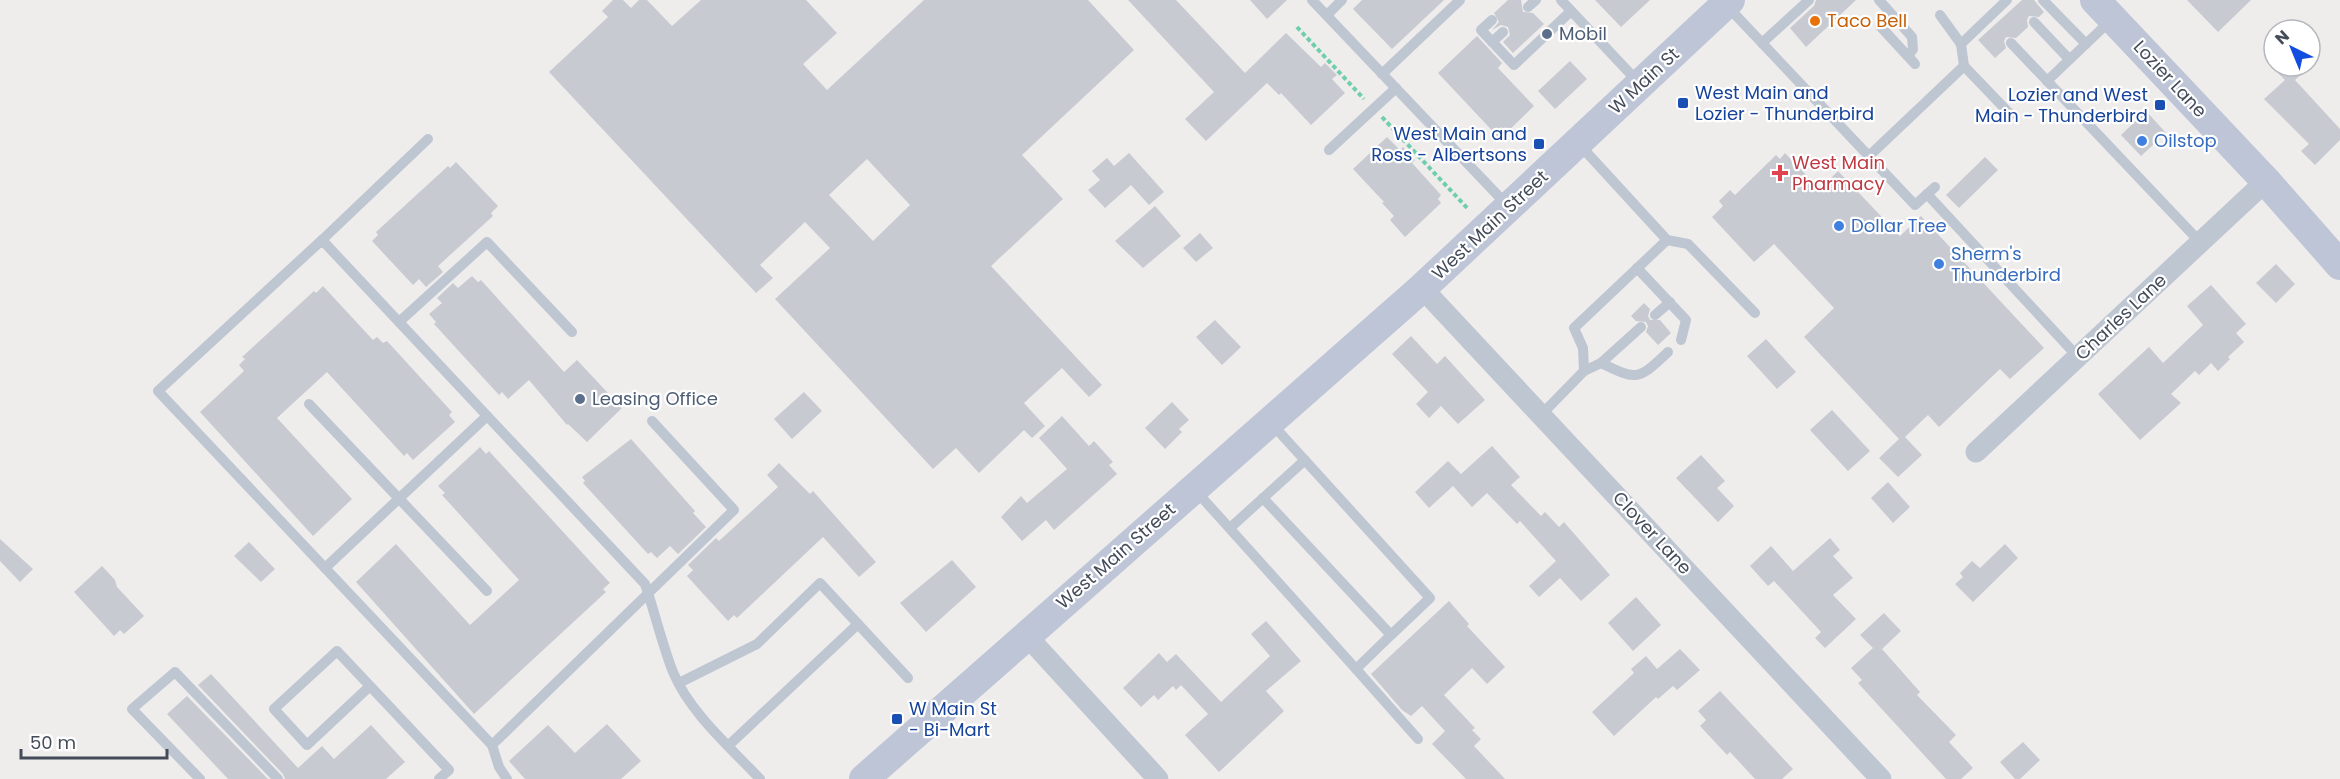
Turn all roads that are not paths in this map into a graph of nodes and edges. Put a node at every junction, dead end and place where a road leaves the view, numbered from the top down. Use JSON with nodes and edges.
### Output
{"nodes":[{"id":1,"x":1312,"y":0,"type":"edge"},
{"id":2,"x":1342,"y":0,"type":"edge"},
{"id":3,"x":1461,"y":0,"type":"edge"},
{"id":4,"x":1561,"y":0,"type":"edge"},
{"id":5,"x":1809,"y":0,"type":"edge"},
{"id":6,"x":1879,"y":0,"type":"edge"},
{"id":7,"x":2043,"y":0,"type":"edge"},
{"id":8,"x":2012,"y":1,"type":"edge"},
{"id":9,"x":1727,"y":2,"type":"edge"},
{"id":10,"x":2104,"y":9,"type":"edge"},
{"id":11,"x":1571,"y":11,"type":"junction"},
{"id":12,"x":1326,"y":15,"type":"junction"},
{"id":13,"x":1940,"y":15,"type":"dead end"},
{"id":14,"x":1492,"y":20,"type":"dead end"},
{"id":15,"x":2034,"y":22,"type":"dead end"},
{"id":16,"x":1880,"y":26,"type":"dead end"},
{"id":17,"x":1503,"y":32,"type":"dead end"},
{"id":18,"x":1492,"y":42,"type":"junction"},
{"id":19,"x":1762,"y":43,"type":"junction"},
{"id":20,"x":2011,"y":43,"type":"dead end"},
{"id":21,"x":1961,"y":44,"type":"junction"},
{"id":22,"x":2086,"y":44,"type":"junction"},
{"id":23,"x":2069,"y":59,"type":"junction"},
{"id":24,"x":1964,"y":66,"type":"junction"},
{"id":25,"x":1382,"y":74,"type":"junction"},
{"id":26,"x":2047,"y":81,"type":"junction"},
{"id":27,"x":1641,"y":84,"type":"junction"},
{"id":28,"x":1396,"y":88,"type":"junction"},
{"id":29,"x":2011,"y":115,"type":"dead end"},
{"id":30,"x":428,"y":139,"type":"dead end"},
{"id":31,"x":1329,"y":150,"type":"dead end"},
{"id":32,"x":1568,"y":153,"type":"junction"},
{"id":33,"x":1869,"y":156,"type":"junction"},
{"id":34,"x":2266,"y":181,"type":"junction"},
{"id":35,"x":1509,"y":207,"type":"junction"},
{"id":36,"x":322,"y":240,"type":"junction"},
{"id":37,"x":1667,"y":240,"type":"junction"},
{"id":38,"x":2200,"y":242,"type":"junction"},
{"id":39,"x":2340,"y":266,"type":"edge"},
{"id":40,"x":1637,"y":268,"type":"junction"},
{"id":41,"x":1422,"y":288,"type":"junction"},
{"id":42,"x":1670,"y":302,"type":"junction"},
{"id":43,"x":1755,"y":313,"type":"dead end"},
{"id":44,"x":1655,"y":315,"type":"dead end"},
{"id":45,"x":399,"y":322,"type":"junction"},
{"id":46,"x":1641,"y":327,"type":"dead end"},
{"id":47,"x":572,"y":332,"type":"dead end"},
{"id":48,"x":1681,"y":339,"type":"dead end"},
{"id":49,"x":1668,"y":352,"type":"dead end"},
{"id":50,"x":2078,"y":357,"type":"junction"},
{"id":51,"x":1601,"y":363,"type":"junction"},
{"id":52,"x":1584,"y":371,"type":"junction"},
{"id":53,"x":309,"y":404,"type":"dead end"},
{"id":54,"x":1541,"y":415,"type":"junction"},
{"id":55,"x":487,"y":416,"type":"junction"},
{"id":56,"x":652,"y":421,"type":"dead end"},
{"id":57,"x":1270,"y":422,"type":"junction"},
{"id":58,"x":1976,"y":452,"type":"dead end"},
{"id":59,"x":1305,"y":460,"type":"junction"},
{"id":60,"x":1194,"y":488,"type":"junction"},
{"id":61,"x":1263,"y":498,"type":"junction"},
{"id":62,"x":399,"y":499,"type":"junction"},
{"id":63,"x":1230,"y":528,"type":"junction"},
{"id":64,"x":325,"y":568,"type":"junction"},
{"id":65,"x":487,"y":591,"type":"dead end"},
{"id":66,"x":648,"y":593,"type":"junction"},
{"id":67,"x":858,"y":624,"type":"junction"},
{"id":68,"x":1026,"y":635,"type":"junction"},
{"id":69,"x":1391,"y":635,"type":"junction"},
{"id":70,"x":1356,"y":669,"type":"junction"},
{"id":71,"x":908,"y":678,"type":"dead end"},
{"id":72,"x":679,"y":683,"type":"junction"},
{"id":73,"x":370,"y":687,"type":"junction"},
{"id":74,"x":1418,"y":739,"type":"dead end"},
{"id":75,"x":492,"y":745,"type":"junction"},
{"id":76,"x":729,"y":745,"type":"junction"},
{"id":77,"x":200,"y":779,"type":"edge"},
{"id":78,"x":278,"y":779,"type":"edge"},
{"id":79,"x":439,"y":779,"type":"edge"},
{"id":80,"x":507,"y":779,"type":"edge"},
{"id":81,"x":760,"y":779,"type":"edge"},
{"id":82,"x":864,"y":779,"type":"edge"},
{"id":83,"x":1158,"y":779,"type":"edge"},
{"id":84,"x":1881,"y":779,"type":"edge"}],
"edges":[{"from":1,"to":12,"type":"lane"},
{"from":2,"to":12,"type":"lane"},
{"from":3,"to":25,"type":"lane"},
{"from":4,"to":11,"type":"lane"},
{"from":5,"to":19,"type":"lane"},
{"from":6,"to":16,"type":"lane"},
{"from":7,"to":22,"type":"lane"},
{"from":8,"to":21,"type":"lane"},
{"from":9,"to":19,"type":"lane"},
{"from":9,"to":27,"type":"main road","name":"W Main St"},
{"from":10,"to":22,"type":"lane"},
{"from":10,"to":34,"type":"main road","name":"Lozier Lane"},
{"from":11,"to":18,"type":"lane"},
{"from":11,"to":27,"type":"lane"},
{"from":12,"to":25,"type":"lane"},
{"from":13,"to":21,"type":"lane"},
{"from":14,"to":18,"type":"lane"},
{"from":15,"to":23,"type":"lane"},
{"from":17,"to":18,"type":"lane"},
{"from":19,"to":33,"type":"lane"},
{"from":20,"to":26,"type":"lane"},
{"from":21,"to":24,"type":"lane"},
{"from":22,"to":23,"type":"lane"},
{"from":23,"to":26,"type":"lane"},
{"from":24,"to":29,"type":"lane"},
{"from":24,"to":33,"type":"lane"},
{"from":25,"to":28,"type":"lane"},
{"from":26,"to":38,"type":"lane"},
{"from":27,"to":32,"type":"main road","name":"W Main St"},
{"from":28,"to":31,"type":"lane"},
{"from":28,"to":35,"type":"lane"},
{"from":30,"to":36,"type":"lane"},
{"from":32,"to":35,"type":"main road","name":"West Main Street"},
{"from":32,"to":37,"type":"lane"},
{"from":33,"to":50,"type":"lane"},
{"from":34,"to":38,"type":"street","name":"Charles Lane"},
{"from":34,"to":39,"type":"main road","name":"Lozier Lane"},
{"from":35,"to":41,"type":"main road","name":"West Main Street"},
{"from":36,"to":45,"type":"lane"},
{"from":36,"to":64,"type":"lane"},
{"from":37,"to":40,"type":"lane"},
{"from":37,"to":43,"type":"lane"},
{"from":38,"to":50,"type":"street","name":"Charles Lane"},
{"from":40,"to":42,"type":"lane"},
{"from":40,"to":52,"type":"lane"},
{"from":41,"to":54,"type":"street","name":"Clover Lane"},
{"from":41,"to":57,"type":"main road","name":"West Main Street"},
{"from":42,"to":44,"type":"lane"},
{"from":42,"to":48,"type":"lane"},
{"from":45,"to":47,"type":"lane"},
{"from":45,"to":55,"type":"lane"},
{"from":46,"to":51,"type":"lane"},
{"from":49,"to":51,"type":"lane"},
{"from":50,"to":58,"type":"street","name":"Charles Lane"},
{"from":51,"to":52,"type":"lane"},
{"from":52,"to":54,"type":"lane"},
{"from":53,"to":62,"type":"lane"},
{"from":54,"to":84,"type":"street","name":"Clover Lane"},
{"from":55,"to":62,"type":"lane"},
{"from":55,"to":66,"type":"lane"},
{"from":56,"to":66,"type":"lane"},
{"from":57,"to":59,"type":"lane"},
{"from":57,"to":60,"type":"main road","name":"West Main Street"},
{"from":59,"to":61,"type":"lane"},
{"from":59,"to":69,"type":"lane"},
{"from":60,"to":63,"type":"lane"},
{"from":60,"to":68,"type":"main road","name":"West Main Street"},
{"from":61,"to":63,"type":"lane"},
{"from":61,"to":69,"type":"lane"},
{"from":62,"to":64,"type":"lane"},
{"from":62,"to":65,"type":"lane"},
{"from":63,"to":70,"type":"lane"},
{"from":64,"to":75,"type":"lane"},
{"from":66,"to":72,"type":"lane"},
{"from":66,"to":75,"type":"lane"},
{"from":67,"to":71,"type":"lane"},
{"from":67,"to":72,"type":"lane"},
{"from":67,"to":76,"type":"lane"},
{"from":68,"to":82,"type":"main road","name":"West Main Street"},
{"from":68,"to":83,"type":"street"},
{"from":69,"to":70,"type":"lane"},
{"from":70,"to":74,"type":"lane"},
{"from":72,"to":76,"type":"lane"},
{"from":73,"to":73,"type":"lane"},
{"from":73,"to":79,"type":"lane"},
{"from":75,"to":80,"type":"lane"},
{"from":76,"to":81,"type":"lane"},
{"from":77,"to":78,"type":"lane"}]}
